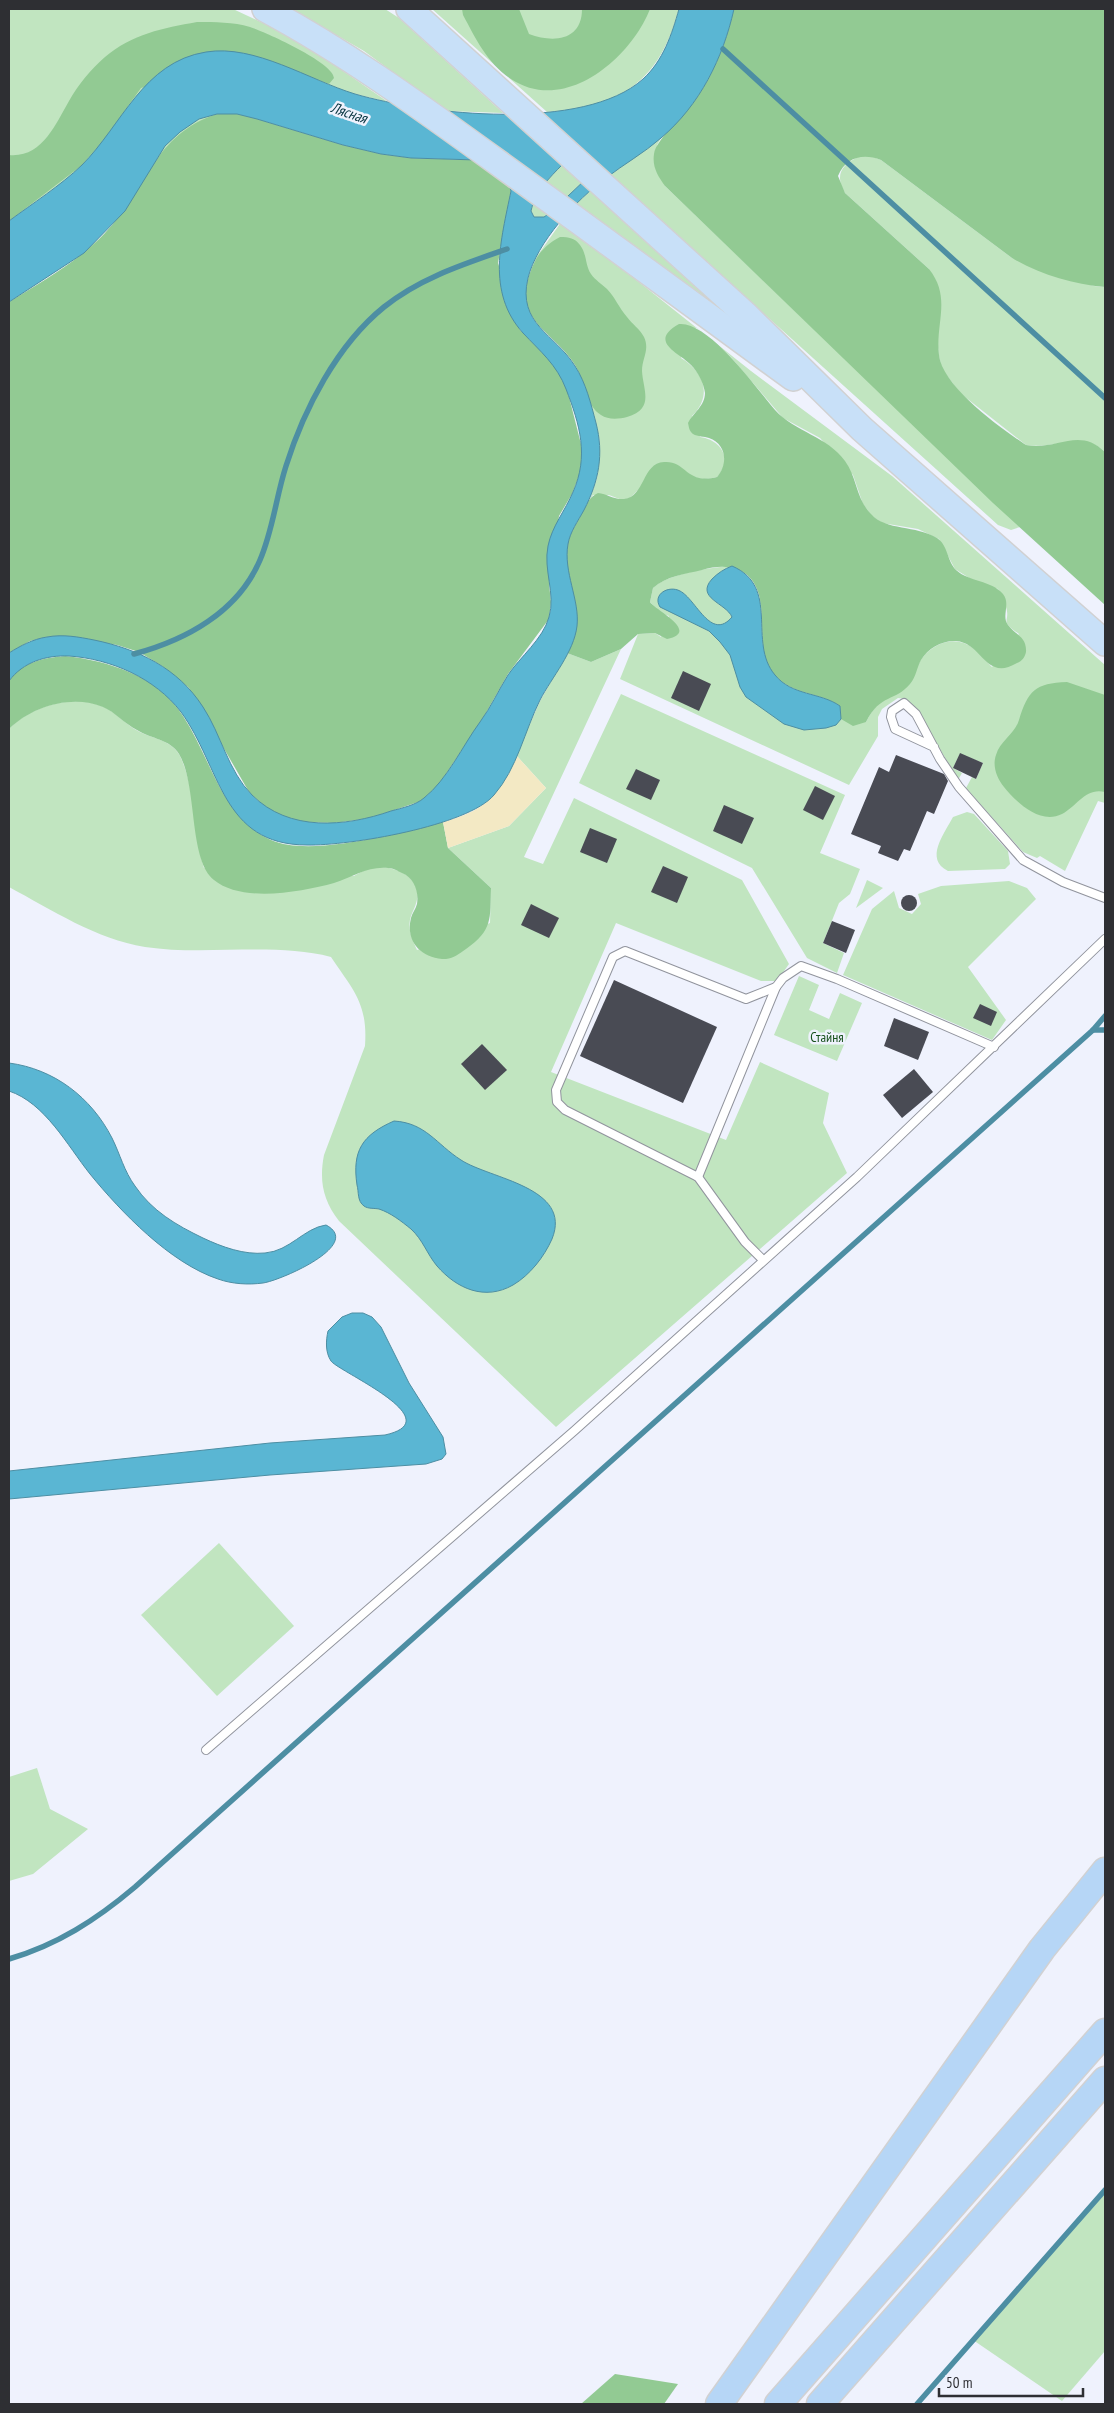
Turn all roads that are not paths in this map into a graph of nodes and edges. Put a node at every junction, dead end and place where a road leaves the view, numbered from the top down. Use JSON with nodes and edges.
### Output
{"nodes":[{"id":1,"x":265,"y":9,"type":"edge"},
{"id":2,"x":409,"y":9,"type":"edge"},
{"id":3,"x":862,"y":428,"type":"junction"},
{"id":4,"x":1105,"y":643,"type":"edge"},
{"id":5,"x":934,"y":748,"type":"junction"},
{"id":6,"x":1105,"y":898,"type":"edge"},
{"id":7,"x":1105,"y":939,"type":"edge"},
{"id":8,"x":776,"y":988,"type":"junction"},
{"id":9,"x":994,"y":1047,"type":"junction"},
{"id":10,"x":698,"y":1177,"type":"junction"},
{"id":11,"x":763,"y":1260,"type":"junction"},
{"id":12,"x":206,"y":1750,"type":"dead end"},
{"id":13,"x":1105,"y":1871,"type":"edge"},
{"id":14,"x":1105,"y":2032,"type":"edge"},
{"id":15,"x":1105,"y":2080,"type":"edge"},
{"id":16,"x":719,"y":2404,"type":"edge"},
{"id":17,"x":778,"y":2404,"type":"edge"},
{"id":18,"x":820,"y":2404,"type":"edge"}],
"edges":[{"from":1,"to":3,"type":"main road"},
{"from":2,"to":3,"type":"main road"},
{"from":3,"to":4,"type":"main road"},
{"from":5,"to":5,"type":"lane"},
{"from":5,"to":6,"type":"lane"},
{"from":7,"to":9,"type":"lane"},
{"from":8,"to":9,"type":"lane"},
{"from":8,"to":10,"type":"lane"},
{"from":8,"to":10,"type":"lane"},
{"from":9,"to":11,"type":"lane"},
{"from":10,"to":11,"type":"lane"},
{"from":11,"to":12,"type":"lane"},
{"from":13,"to":16,"type":"highway"},
{"from":14,"to":17,"type":"highway"},
{"from":15,"to":18,"type":"highway"}]}
